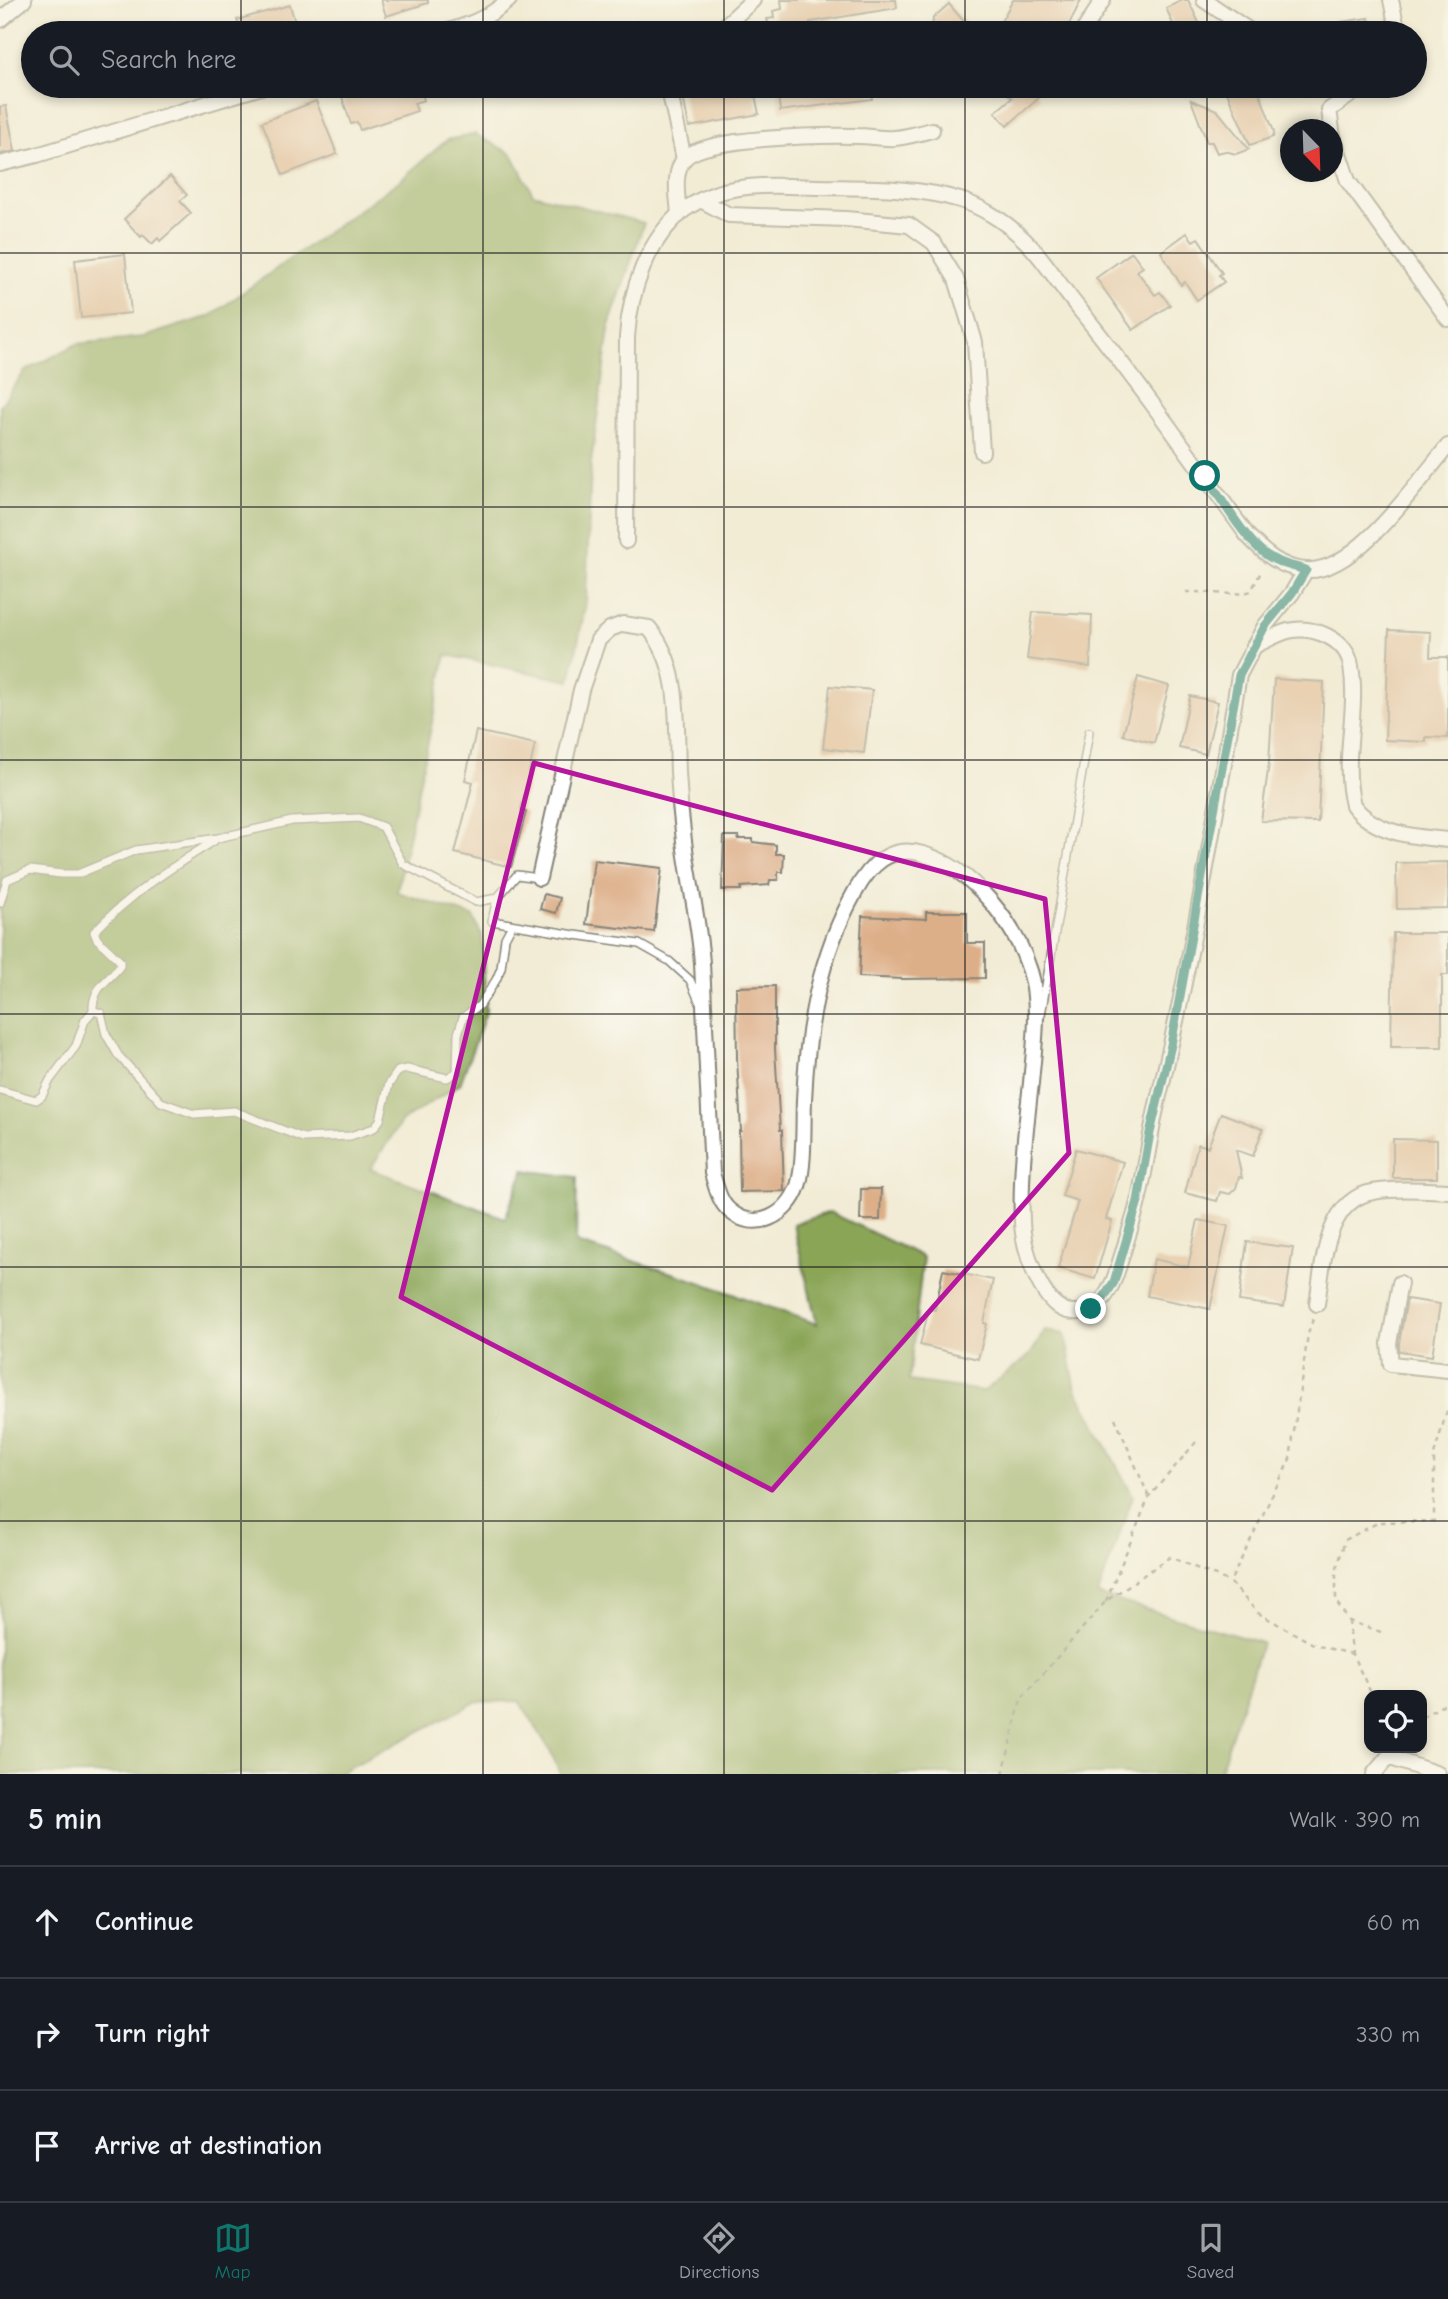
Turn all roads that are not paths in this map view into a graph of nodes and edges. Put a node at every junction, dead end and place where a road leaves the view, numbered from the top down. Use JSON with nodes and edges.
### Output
{"nodes":[{"id":1,"x":24,"y":0,"type":"edge"},
{"id":2,"x":509,"y":0,"type":"edge"},
{"id":3,"x":753,"y":0,"type":"edge"},
{"id":4,"x":1103,"y":0,"type":"edge"},
{"id":5,"x":1204,"y":0,"type":"edge"},
{"id":6,"x":1391,"y":0,"type":"edge"},
{"id":7,"x":0,"y":20,"type":"edge"},
{"id":8,"x":479,"y":21,"type":"edge"},
{"id":9,"x":730,"y":21,"type":"edge"},
{"id":10,"x":1090,"y":21,"type":"edge"},
{"id":11,"x":1235,"y":21,"type":"edge"},
{"id":12,"x":1395,"y":21,"type":"edge"},
{"id":13,"x":225,"y":98,"type":"edge"},
{"id":14,"x":671,"y":98,"type":"edge"},
{"id":15,"x":1346,"y":98,"type":"edge"},
{"id":16,"x":1330,"y":119,"type":"edge"},
{"id":17,"x":932,"y":130,"type":"dead end"},
{"id":18,"x":684,"y":159,"type":"junction"},
{"id":19,"x":0,"y":163,"type":"edge"},
{"id":20,"x":1343,"y":165,"type":"edge"},
{"id":21,"x":701,"y":200,"type":"junction"},
{"id":22,"x":679,"y":215,"type":"junction"},
{"id":23,"x":1448,"y":319,"type":"edge"},
{"id":24,"x":1448,"y":446,"type":"edge"},
{"id":25,"x":982,"y":452,"type":"dead end"},
{"id":26,"x":626,"y":541,"type":"dead end"},
{"id":27,"x":1306,"y":570,"type":"junction"},
{"id":28,"x":1254,"y":646,"type":"junction"},
{"id":29,"x":1089,"y":732,"type":"dead end"},
{"id":30,"x":218,"y":838,"type":"junction"},
{"id":31,"x":1448,"y":840,"type":"edge"},
{"id":32,"x":539,"y":878,"type":"joint"},
{"id":33,"x":497,"y":898,"type":"junction"},
{"id":34,"x":0,"y":903,"type":"edge"},
{"id":35,"x":512,"y":925,"type":"junction"},
{"id":36,"x":93,"y":1011,"type":"junction"},
{"id":37,"x":704,"y":1013,"type":"junction"},
{"id":38,"x":1034,"y":1050,"type":"junction"},
{"id":39,"x":0,"y":1090,"type":"edge"},
{"id":40,"x":1448,"y":1191,"type":"edge"},
{"id":41,"x":1400,"y":1283,"type":"dead end"},
{"id":42,"x":1317,"y":1304,"type":"road end"},
{"id":43,"x":1448,"y":1370,"type":"edge"},
{"id":44,"x":1374,"y":1774,"type":"edge"},
{"id":45,"x":1438,"y":1774,"type":"edge"}],
"edges":[{"from":1,"to":7,"type":"street"},
{"from":2,"to":8,"type":"street"},
{"from":3,"to":9,"type":"street"},
{"from":4,"to":10,"type":"street"},
{"from":5,"to":11,"type":"street"},
{"from":6,"to":12,"type":"street"},
{"from":13,"to":19,"type":"street"},
{"from":14,"to":18,"type":"street"},
{"from":15,"to":16,"type":"street"},
{"from":17,"to":18,"type":"street"},
{"from":18,"to":22,"type":"street"},
{"from":20,"to":23,"type":"street"},
{"from":21,"to":22,"type":"street"},
{"from":21,"to":25,"type":"street"},
{"from":21,"to":27,"type":"street"},
{"from":22,"to":26,"type":"street"},
{"from":24,"to":27,"type":"street"},
{"from":27,"to":28,"type":"street"},
{"from":28,"to":31,"type":"street"},
{"from":28,"to":38,"type":"street"},
{"from":29,"to":38,"type":"lane"},
{"from":30,"to":33,"type":"lane"},
{"from":30,"to":34,"type":"lane"},
{"from":30,"to":36,"type":"lane"},
{"from":32,"to":33,"type":"lane"},
{"from":32,"to":37,"type":"street"},
{"from":33,"to":35,"type":"lane"},
{"from":35,"to":36,"type":"lane"},
{"from":35,"to":37,"type":"lane"},
{"from":36,"to":39,"type":"lane"},
{"from":37,"to":38,"type":"street"},
{"from":40,"to":42,"type":"street"},
{"from":41,"to":43,"type":"street"},
{"from":44,"to":45,"type":"street"}]}
